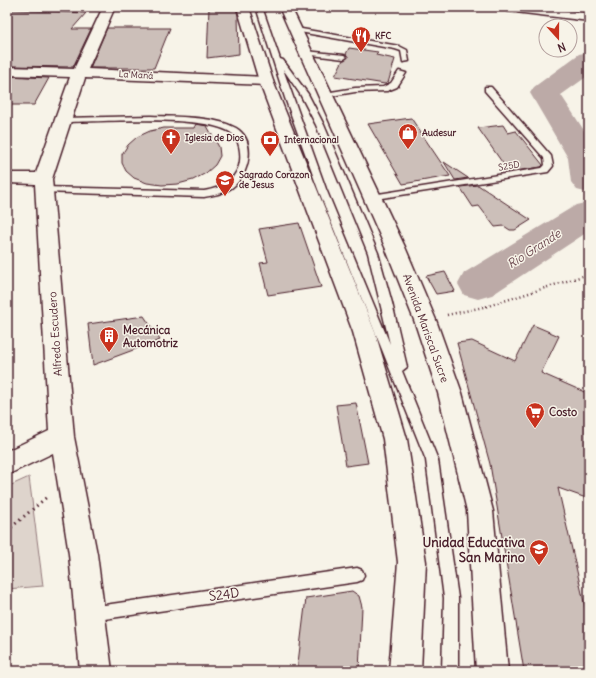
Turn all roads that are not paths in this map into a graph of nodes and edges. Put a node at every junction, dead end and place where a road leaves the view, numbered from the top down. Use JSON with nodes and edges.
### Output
{"nodes":[{"id":1,"x":109,"y":7,"type":"edge"},
{"id":2,"x":243,"y":7,"type":"edge"},
{"id":3,"x":259,"y":7,"type":"edge"},
{"id":4,"x":285,"y":7,"type":"edge"},
{"id":5,"x":507,"y":7,"type":"edge"},
{"id":6,"x":583,"y":17,"type":"edge"},
{"id":7,"x":296,"y":30,"type":"junction"},
{"id":8,"x":275,"y":53,"type":"junction"},
{"id":9,"x":306,"y":53,"type":"junction"},
{"id":10,"x":344,"y":58,"type":"dead end"},
{"id":11,"x":405,"y":61,"type":"dead end"},
{"id":12,"x":7,"y":72,"type":"edge"},
{"id":13,"x":79,"y":73,"type":"junction"},
{"id":14,"x":402,"y":73,"type":"dead end"},
{"id":15,"x":358,"y":80,"type":"dead end"},
{"id":16,"x":266,"y":81,"type":"junction"},
{"id":17,"x":488,"y":89,"type":"dead end"},
{"id":18,"x":355,"y":90,"type":"junction"},
{"id":19,"x":325,"y":95,"type":"junction"},
{"id":20,"x":63,"y":120,"type":"junction"},
{"id":21,"x":7,"y":178,"type":"edge"},
{"id":22,"x":43,"y":184,"type":"junction"},
{"id":23,"x":372,"y":198,"type":"junction"},
{"id":24,"x":407,"y":396,"type":"junction"},
{"id":25,"x":62,"y":437,"type":"junction"},
{"id":26,"x":7,"y":463,"type":"edge"},
{"id":27,"x":357,"y":574,"type":"dead end"},
{"id":28,"x":91,"y":614,"type":"junction"},
{"id":29,"x":96,"y":671,"type":"edge"},
{"id":30,"x":405,"y":671,"type":"edge"},
{"id":31,"x":450,"y":671,"type":"edge"},
{"id":32,"x":492,"y":671,"type":"edge"}],
"edges":[{"from":1,"to":13,"type":"main road","name":"Alfredo Escudero"},
{"from":2,"to":16,"type":"main road"},
{"from":3,"to":8,"type":"lane"},
{"from":4,"to":7,"type":"main road","name":"Avenida Mariscal Sucre"},
{"from":5,"to":6,"type":"main road"},
{"from":7,"to":9,"type":"main road","name":"Avenida Mariscal Sucre"},
{"from":7,"to":11,"type":"lane"},
{"from":8,"to":24,"type":"lane"},
{"from":8,"to":24,"type":"lane"},
{"from":9,"to":10,"type":"lane"},
{"from":9,"to":19,"type":"main road","name":"Avenida Mariscal Sucre"},
{"from":12,"to":13,"type":"main road","name":"La Maná"},
{"from":13,"to":16,"type":"main road","name":"La Maná"},
{"from":13,"to":20,"type":"main road","name":"Alfredo Escudero"},
{"from":14,"to":18,"type":"lane"},
{"from":15,"to":18,"type":"lane"},
{"from":16,"to":30,"type":"main road"},
{"from":17,"to":23,"type":"lane","name":"S25D"},
{"from":18,"to":19,"type":"lane"},
{"from":19,"to":23,"type":"main road","name":"Avenida Mariscal Sucre"},
{"from":20,"to":22,"type":"main road","name":"Alfredo Escudero"},
{"from":20,"to":22,"type":"lane"},
{"from":21,"to":22,"type":"main road"},
{"from":22,"to":25,"type":"main road","name":"Alfredo Escudero"},
{"from":23,"to":32,"type":"main road","name":"Avenida Mariscal Sucre"},
{"from":24,"to":31,"type":"lane"},
{"from":25,"to":26,"type":"main road"},
{"from":25,"to":28,"type":"main road","name":"Alfredo Escudero"},
{"from":27,"to":28,"type":"lane","name":"S24D"},
{"from":28,"to":29,"type":"main road","name":"Alfredo Escudero"}]}
